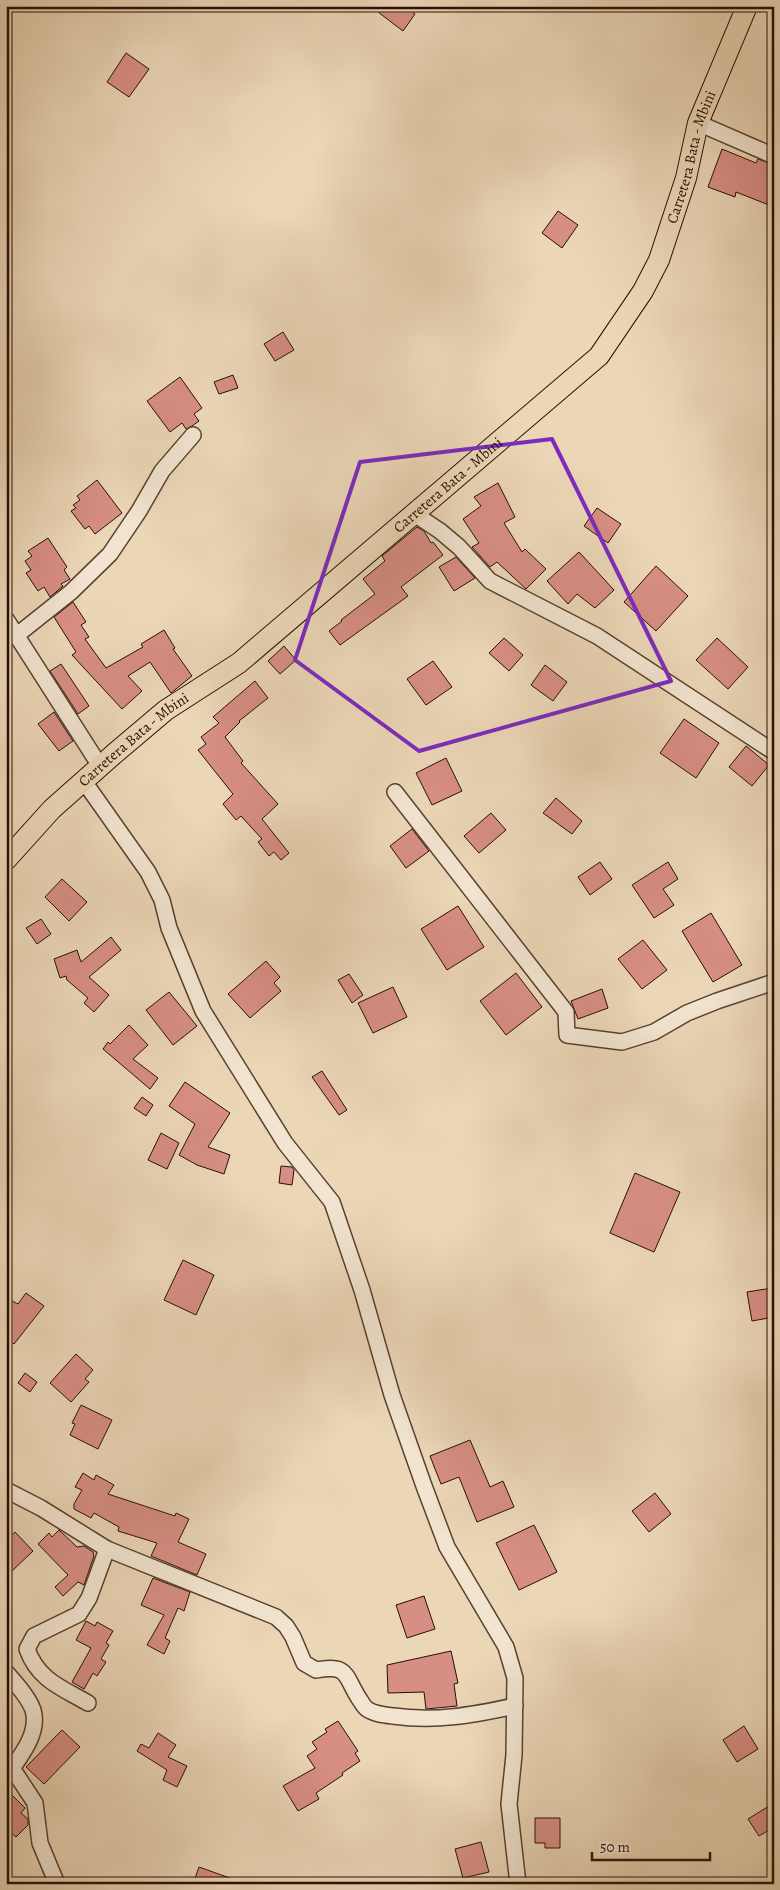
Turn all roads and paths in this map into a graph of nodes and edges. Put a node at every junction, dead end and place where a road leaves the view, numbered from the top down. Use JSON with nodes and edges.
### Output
{"nodes":[{"id":1,"x":747,"y":6,"type":"edge"},
{"id":2,"x":698,"y":123,"type":"junction"},
{"id":3,"x":774,"y":156,"type":"edge"},
{"id":4,"x":193,"y":435,"type":"dead end"},
{"id":5,"x":413,"y":513,"type":"junction"},
{"id":6,"x":6,"y":619,"type":"edge"},
{"id":7,"x":17,"y":635,"type":"junction"},
{"id":8,"x":774,"y":752,"type":"edge"},
{"id":9,"x":100,"y":766,"type":"junction"},
{"id":10,"x":83,"y":780,"type":"junction"},
{"id":11,"x":395,"y":792,"type":"dead end"},
{"id":12,"x":6,"y":860,"type":"edge"},
{"id":13,"x":774,"y":982,"type":"edge"},
{"id":14,"x":6,"y":1490,"type":"edge"},
{"id":15,"x":107,"y":1549,"type":"junction"},
{"id":16,"x":6,"y":1672,"type":"edge"},
{"id":17,"x":88,"y":1703,"type":"dead end"},
{"id":18,"x":515,"y":1706,"type":"junction"},
{"id":19,"x":9,"y":1773,"type":"edge"},
{"id":20,"x":57,"y":1884,"type":"edge"},
{"id":21,"x":518,"y":1884,"type":"edge"}],
"edges":[{"from":1,"to":2,"type":"main road","name":"Carretera Bata - Mbini"},
{"from":2,"to":3,"type":"street"},
{"from":2,"to":5,"type":"main road","name":"Carretera Bata - Mbini"},
{"from":4,"to":7,"type":"street"},
{"from":5,"to":8,"type":"street"},
{"from":5,"to":9,"type":"main road","name":"Carretera Bata - Mbini"},
{"from":6,"to":7,"type":"street"},
{"from":7,"to":9,"type":"street"},
{"from":9,"to":10,"type":"main road","name":"Carretera Bata - Mbini"},
{"from":10,"to":12,"type":"main road","name":"Carretera Bata - Mbini"},
{"from":10,"to":18,"type":"street"},
{"from":11,"to":13,"type":"street"},
{"from":14,"to":15,"type":"street"},
{"from":15,"to":17,"type":"street"},
{"from":15,"to":18,"type":"street"},
{"from":16,"to":19,"type":"street"},
{"from":18,"to":21,"type":"street"},
{"from":19,"to":20,"type":"street"}]}
